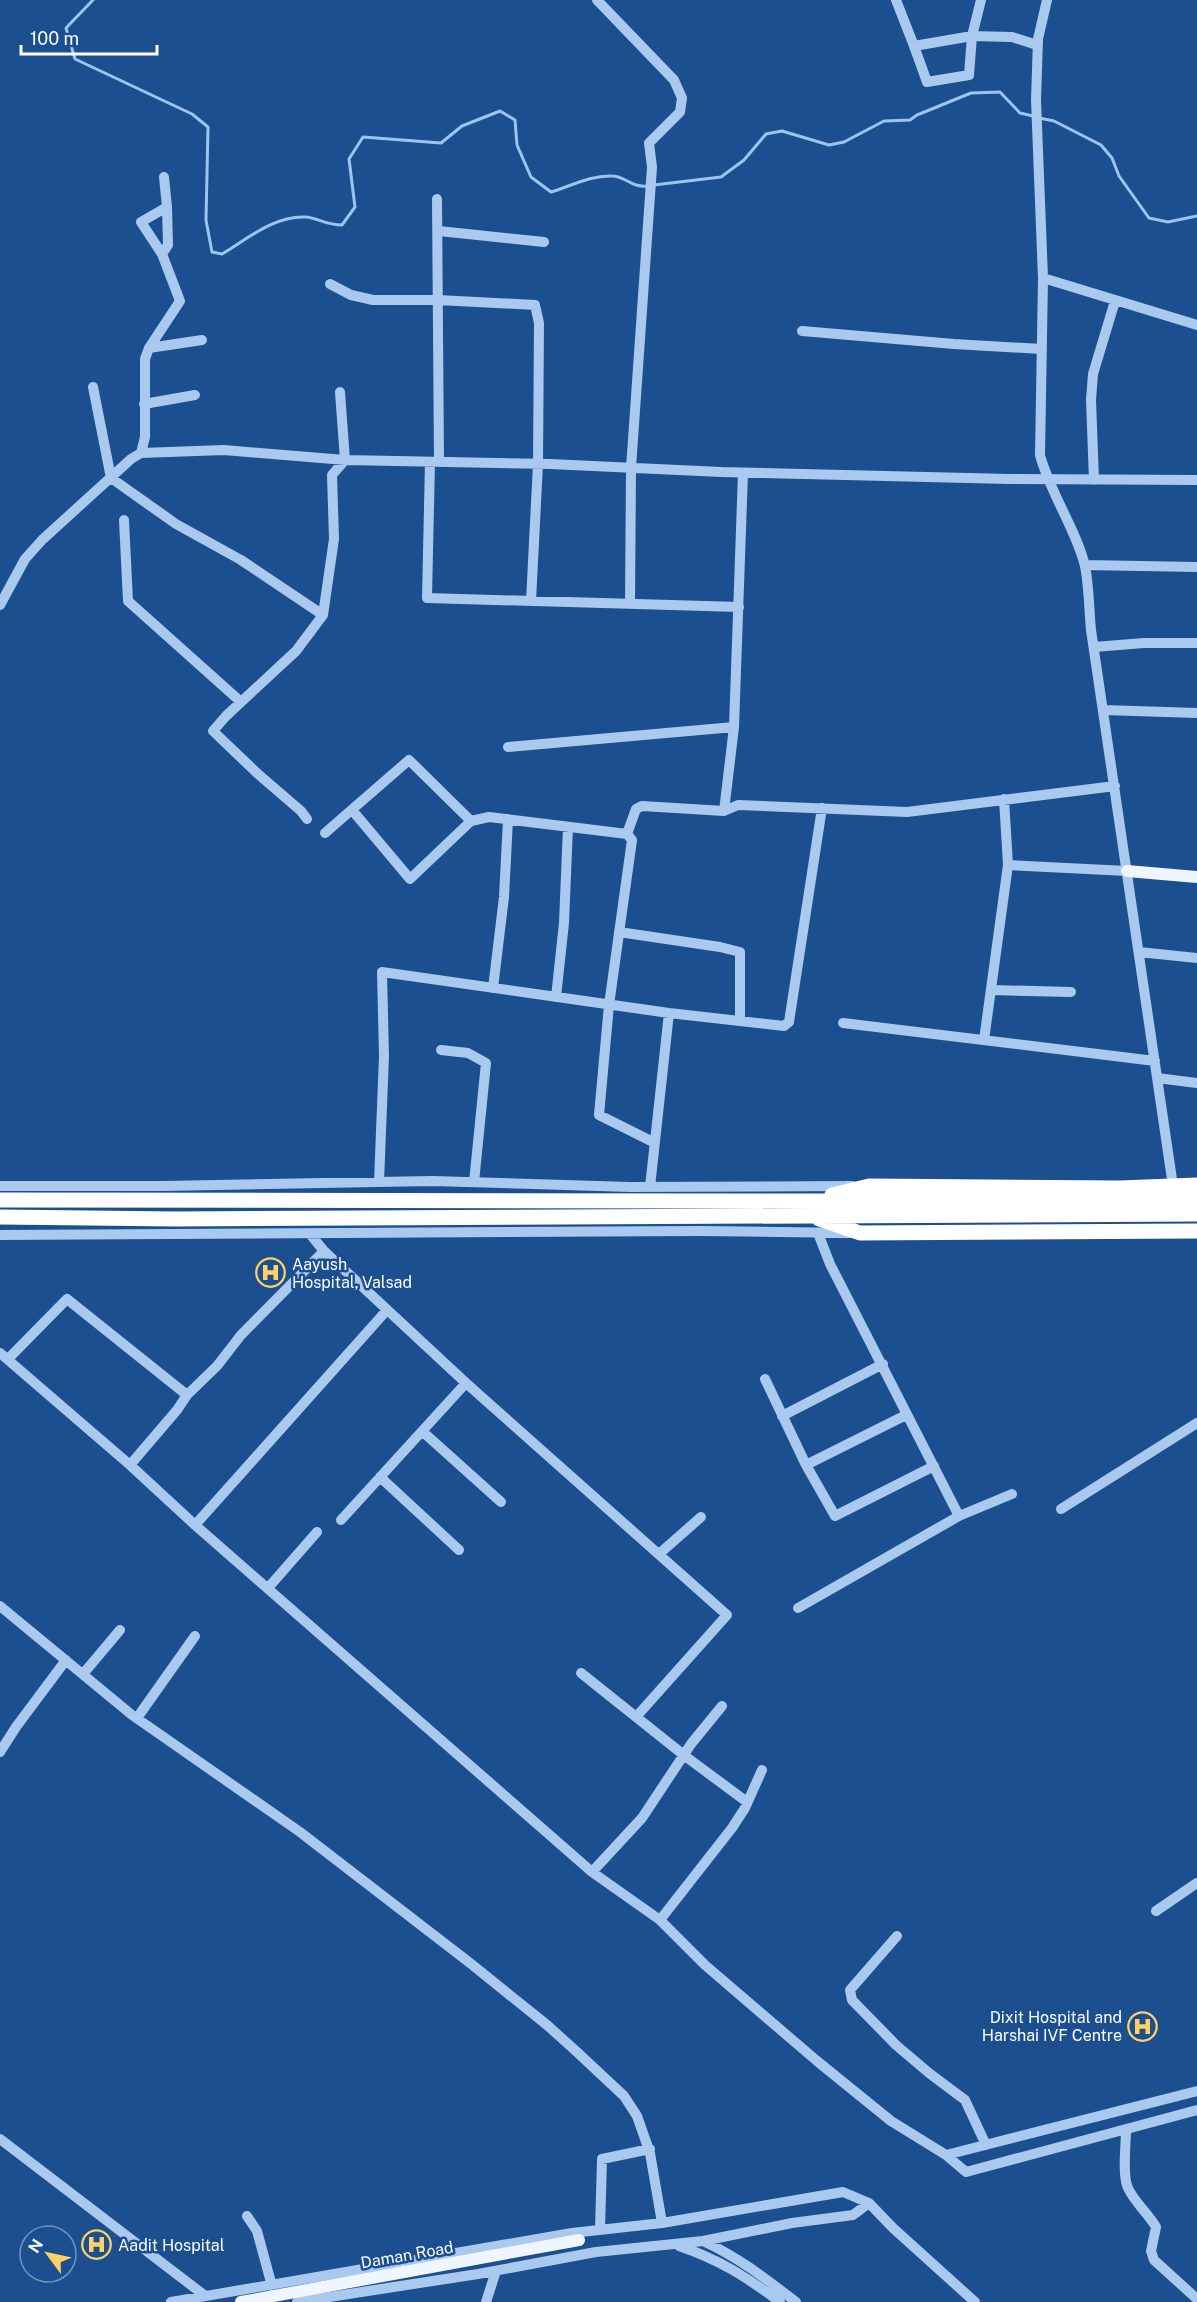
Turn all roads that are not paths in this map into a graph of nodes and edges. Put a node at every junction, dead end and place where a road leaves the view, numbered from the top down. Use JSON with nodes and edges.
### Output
{"nodes":[{"id":1,"x":597,"y":0,"type":"edge"},
{"id":2,"x":896,"y":0,"type":"edge"},
{"id":3,"x":981,"y":0,"type":"edge"},
{"id":4,"x":1047,"y":0,"type":"edge"},
{"id":5,"x":972,"y":36,"type":"junction"},
{"id":6,"x":1037,"y":45,"type":"junction"},
{"id":7,"x":914,"y":46,"type":"junction"},
{"id":8,"x":164,"y":177,"type":"dead end"},
{"id":9,"x":437,"y":198,"type":"dead end"},
{"id":10,"x":166,"y":207,"type":"junction"},
{"id":11,"x":439,"y":231,"type":"junction"},
{"id":12,"x":544,"y":242,"type":"dead end"},
{"id":13,"x":162,"y":254,"type":"junction"},
{"id":14,"x":1043,"y":278,"type":"junction"},
{"id":15,"x":330,"y":284,"type":"dead end"},
{"id":16,"x":438,"y":300,"type":"junction"},
{"id":17,"x":1115,"y":301,"type":"junction"},
{"id":18,"x":1197,"y":325,"type":"edge"},
{"id":19,"x":802,"y":331,"type":"dead end"},
{"id":20,"x":202,"y":340,"type":"dead end"},
{"id":21,"x":149,"y":348,"type":"junction"},
{"id":22,"x":1042,"y":349,"type":"junction"},
{"id":23,"x":93,"y":387,"type":"dead end"},
{"id":24,"x":340,"y":392,"type":"dead end"},
{"id":25,"x":195,"y":395,"type":"dead end"},
{"id":26,"x":144,"y":404,"type":"junction"},
{"id":27,"x":141,"y":453,"type":"junction"},
{"id":28,"x":345,"y":460,"type":"junction"},
{"id":29,"x":434,"y":462,"type":"junction"},
{"id":30,"x":538,"y":464,"type":"junction"},
{"id":31,"x":631,"y":468,"type":"junction"},
{"id":32,"x":743,"y":473,"type":"junction"},
{"id":33,"x":111,"y":478,"type":"junction"},
{"id":34,"x":1047,"y":480,"type":"junction"},
{"id":35,"x":1094,"y":480,"type":"junction"},
{"id":36,"x":1197,"y":480,"type":"edge"},
{"id":37,"x":124,"y":520,"type":"dead end"},
{"id":38,"x":1085,"y":566,"type":"junction"},
{"id":39,"x":1197,"y":567,"type":"edge"},
{"id":40,"x":531,"y":601,"type":"junction"},
{"id":41,"x":630,"y":604,"type":"junction"},
{"id":42,"x":0,"y":605,"type":"edge"},
{"id":43,"x":738,"y":607,"type":"junction"},
{"id":44,"x":323,"y":615,"type":"junction"},
{"id":45,"x":1197,"y":643,"type":"edge"},
{"id":46,"x":1094,"y":647,"type":"junction"},
{"id":47,"x":241,"y":702,"type":"junction"},
{"id":48,"x":1103,"y":710,"type":"junction"},
{"id":49,"x":1197,"y":713,"type":"edge"},
{"id":50,"x":734,"y":727,"type":"junction"},
{"id":51,"x":508,"y":747,"type":"dead end"},
{"id":52,"x":1114,"y":786,"type":"junction"},
{"id":53,"x":1004,"y":799,"type":"junction"},
{"id":54,"x":822,"y":808,"type":"junction"},
{"id":55,"x":352,"y":810,"type":"junction"},
{"id":56,"x":724,"y":811,"type":"junction"},
{"id":57,"x":307,"y":819,"type":"dead end"},
{"id":58,"x":508,"y":819,"type":"junction"},
{"id":59,"x":471,"y":821,"type":"junction"},
{"id":60,"x":568,"y":827,"type":"junction"},
{"id":61,"x":325,"y":833,"type":"dead end"},
{"id":62,"x":627,"y":834,"type":"junction"},
{"id":63,"x":1008,"y":865,"type":"junction"},
{"id":64,"x":1127,"y":871,"type":"junction"},
{"id":65,"x":1197,"y":877,"type":"edge"},
{"id":66,"x":620,"y":932,"type":"junction"},
{"id":67,"x":1139,"y":952,"type":"junction"},
{"id":68,"x":1197,"y":958,"type":"edge"},
{"id":69,"x":493,"y":988,"type":"junction"},
{"id":70,"x":991,"y":990,"type":"junction"},
{"id":71,"x":1071,"y":992,"type":"dead end"},
{"id":72,"x":556,"y":997,"type":"junction"},
{"id":73,"x":609,"y":1005,"type":"junction"},
{"id":74,"x":669,"y":1013,"type":"junction"},
{"id":75,"x":740,"y":1022,"type":"junction"},
{"id":76,"x":843,"y":1023,"type":"dead end"},
{"id":77,"x":984,"y":1040,"type":"junction"},
{"id":78,"x":441,"y":1050,"type":"dead end"},
{"id":79,"x":1155,"y":1061,"type":"junction"},
{"id":80,"x":1157,"y":1078,"type":"junction"},
{"id":81,"x":1197,"y":1083,"type":"edge"},
{"id":82,"x":655,"y":1143,"type":"junction"},
{"id":83,"x":379,"y":1182,"type":"junction"},
{"id":84,"x":474,"y":1182,"type":"junction"},
{"id":85,"x":494,"y":1183,"type":"junction"},
{"id":86,"x":1197,"y":1185,"type":"edge"},
{"id":87,"x":0,"y":1186,"type":"edge"},
{"id":88,"x":869,"y":1186,"type":"junction"},
{"id":89,"x":1173,"y":1186,"type":"junction"},
{"id":90,"x":650,"y":1187,"type":"junction"},
{"id":91,"x":1197,"y":1199,"type":"edge"},
{"id":92,"x":0,"y":1200,"type":"edge"},
{"id":93,"x":493,"y":1202,"type":"junction"},
{"id":94,"x":806,"y":1208,"type":"junction"},
{"id":95,"x":1197,"y":1214,"type":"edge"},
{"id":96,"x":0,"y":1217,"type":"edge"},
{"id":97,"x":1197,"y":1231,"type":"edge"},
{"id":98,"x":818,"y":1233,"type":"junction"},
{"id":99,"x":860,"y":1233,"type":"junction"},
{"id":100,"x":0,"y":1234,"type":"edge"},
{"id":101,"x":310,"y":1234,"type":"junction"},
{"id":102,"x":324,"y":1251,"type":"junction"},
{"id":103,"x":387,"y":1310,"type":"junction"},
{"id":104,"x":4,"y":1356,"type":"edge"},
{"id":105,"x":883,"y":1364,"type":"junction"},
{"id":106,"x":765,"y":1379,"type":"dead end"},
{"id":107,"x":466,"y":1383,"type":"junction"},
{"id":108,"x":187,"y":1395,"type":"junction"},
{"id":109,"x":906,"y":1415,"type":"junction"},
{"id":110,"x":782,"y":1416,"type":"junction"},
{"id":111,"x":1197,"y":1423,"type":"edge"},
{"id":112,"x":423,"y":1432,"type":"junction"},
{"id":113,"x":130,"y":1465,"type":"junction"},
{"id":114,"x":806,"y":1465,"type":"junction"},
{"id":115,"x":934,"y":1466,"type":"junction"},
{"id":116,"x":380,"y":1477,"type":"junction"},
{"id":117,"x":1012,"y":1494,"type":"dead end"},
{"id":118,"x":501,"y":1502,"type":"dead end"},
{"id":119,"x":1061,"y":1509,"type":"dead end"},
{"id":120,"x":959,"y":1516,"type":"junction"},
{"id":121,"x":701,"y":1517,"type":"dead end"},
{"id":122,"x":341,"y":1520,"type":"dead end"},
{"id":123,"x":195,"y":1525,"type":"junction"},
{"id":124,"x":317,"y":1532,"type":"dead end"},
{"id":125,"x":459,"y":1550,"type":"dead end"},
{"id":126,"x":659,"y":1554,"type":"junction"},
{"id":127,"x":268,"y":1588,"type":"junction"},
{"id":128,"x":0,"y":1606,"type":"edge"},
{"id":129,"x":798,"y":1608,"type":"dead end"},
{"id":130,"x":120,"y":1630,"type":"dead end"},
{"id":131,"x":195,"y":1636,"type":"dead end"},
{"id":132,"x":66,"y":1660,"type":"junction"},
{"id":133,"x":581,"y":1673,"type":"dead end"},
{"id":134,"x":83,"y":1674,"type":"junction"},
{"id":135,"x":722,"y":1706,"type":"dead end"},
{"id":136,"x":636,"y":1717,"type":"junction"},
{"id":137,"x":137,"y":1719,"type":"junction"},
{"id":138,"x":0,"y":1752,"type":"edge"},
{"id":139,"x":685,"y":1756,"type":"junction"},
{"id":140,"x":762,"y":1770,"type":"dead end"},
{"id":141,"x":747,"y":1802,"type":"junction"},
{"id":142,"x":592,"y":1872,"type":"junction"},
{"id":143,"x":1197,"y":1883,"type":"edge"},
{"id":144,"x":1156,"y":1911,"type":"dead end"},
{"id":145,"x":660,"y":1920,"type":"junction"},
{"id":146,"x":897,"y":1936,"type":"dead end"},
{"id":147,"x":1197,"y":2091,"type":"edge"},
{"id":148,"x":1197,"y":2110,"type":"edge"},
{"id":149,"x":1126,"y":2130,"type":"junction"},
{"id":150,"x":0,"y":2139,"type":"edge"},
{"id":151,"x":986,"y":2145,"type":"junction"},
{"id":152,"x":650,"y":2149,"type":"junction"},
{"id":153,"x":946,"y":2155,"type":"junction"},
{"id":154,"x":869,"y":2203,"type":"junction"},
{"id":155,"x":247,"y":2216,"type":"dead end"},
{"id":156,"x":662,"y":2223,"type":"junction"},
{"id":157,"x":600,"y":2230,"type":"junction"},
{"id":158,"x":579,"y":2240,"type":"dead end"},
{"id":159,"x":703,"y":2241,"type":"junction"},
{"id":160,"x":676,"y":2245,"type":"junction"},
{"id":161,"x":496,"y":2271,"type":"junction"},
{"id":162,"x":272,"y":2286,"type":"junction"},
{"id":163,"x":204,"y":2295,"type":"junction"},
{"id":164,"x":1197,"y":2299,"type":"edge"},
{"id":165,"x":171,"y":2302,"type":"edge"},
{"id":166,"x":241,"y":2302,"type":"edge"},
{"id":167,"x":297,"y":2302,"type":"edge"},
{"id":168,"x":486,"y":2302,"type":"edge"},
{"id":169,"x":780,"y":2302,"type":"edge"},
{"id":170,"x":796,"y":2302,"type":"edge"},
{"id":171,"x":975,"y":2302,"type":"edge"}],
"edges":[{"from":1,"to":31,"type":"street"},
{"from":2,"to":7,"type":"street"},
{"from":3,"to":5,"type":"street"},
{"from":4,"to":6,"type":"street"},
{"from":5,"to":6,"type":"street"},
{"from":5,"to":7,"type":"street"},
{"from":5,"to":7,"type":"street"},
{"from":6,"to":14,"type":"street"},
{"from":8,"to":10,"type":"street"},
{"from":9,"to":11,"type":"street"},
{"from":10,"to":13,"type":"street"},
{"from":10,"to":13,"type":"street"},
{"from":11,"to":12,"type":"street"},
{"from":11,"to":16,"type":"street"},
{"from":13,"to":21,"type":"street"},
{"from":14,"to":17,"type":"street"},
{"from":14,"to":22,"type":"street"},
{"from":15,"to":16,"type":"street"},
{"from":16,"to":29,"type":"street"},
{"from":16,"to":30,"type":"street"},
{"from":17,"to":18,"type":"street"},
{"from":17,"to":35,"type":"street"},
{"from":19,"to":22,"type":"street"},
{"from":20,"to":21,"type":"street"},
{"from":21,"to":26,"type":"street"},
{"from":22,"to":34,"type":"street"},
{"from":23,"to":33,"type":"street"},
{"from":24,"to":28,"type":"street"},
{"from":25,"to":26,"type":"street"},
{"from":26,"to":27,"type":"street"},
{"from":27,"to":28,"type":"street"},
{"from":27,"to":33,"type":"street"},
{"from":28,"to":29,"type":"street"},
{"from":28,"to":44,"type":"street"},
{"from":29,"to":30,"type":"street"},
{"from":29,"to":40,"type":"street"},
{"from":30,"to":31,"type":"street"},
{"from":30,"to":40,"type":"street"},
{"from":31,"to":32,"type":"street"},
{"from":31,"to":41,"type":"street"},
{"from":32,"to":34,"type":"street"},
{"from":32,"to":43,"type":"street"},
{"from":33,"to":42,"type":"street"},
{"from":33,"to":44,"type":"street"},
{"from":34,"to":35,"type":"street"},
{"from":34,"to":38,"type":"street"},
{"from":35,"to":36,"type":"street"},
{"from":37,"to":47,"type":"street"},
{"from":38,"to":39,"type":"street"},
{"from":38,"to":46,"type":"street"},
{"from":40,"to":41,"type":"street"},
{"from":41,"to":43,"type":"street"},
{"from":43,"to":50,"type":"street"},
{"from":44,"to":47,"type":"street"},
{"from":45,"to":46,"type":"street"},
{"from":46,"to":48,"type":"street"},
{"from":47,"to":57,"type":"street"},
{"from":48,"to":49,"type":"street"},
{"from":48,"to":52,"type":"street"},
{"from":50,"to":51,"type":"street"},
{"from":50,"to":56,"type":"street"},
{"from":52,"to":53,"type":"street"},
{"from":52,"to":64,"type":"street"},
{"from":53,"to":54,"type":"street"},
{"from":53,"to":63,"type":"street"},
{"from":54,"to":56,"type":"street"},
{"from":54,"to":75,"type":"street"},
{"from":55,"to":59,"type":"street"},
{"from":55,"to":59,"type":"street"},
{"from":55,"to":61,"type":"street"},
{"from":56,"to":62,"type":"street"},
{"from":58,"to":59,"type":"street"},
{"from":58,"to":60,"type":"street"},
{"from":58,"to":69,"type":"street"},
{"from":60,"to":62,"type":"street"},
{"from":60,"to":72,"type":"street"},
{"from":62,"to":66,"type":"street"},
{"from":63,"to":64,"type":"street"},
{"from":63,"to":70,"type":"street"},
{"from":64,"to":65,"type":"main road"},
{"from":64,"to":67,"type":"street"},
{"from":66,"to":73,"type":"street"},
{"from":66,"to":75,"type":"street"},
{"from":67,"to":68,"type":"street"},
{"from":67,"to":79,"type":"street"},
{"from":69,"to":72,"type":"street"},
{"from":69,"to":83,"type":"street"},
{"from":70,"to":71,"type":"street"},
{"from":70,"to":77,"type":"street"},
{"from":72,"to":73,"type":"street"},
{"from":73,"to":74,"type":"street"},
{"from":73,"to":82,"type":"street"},
{"from":74,"to":75,"type":"street"},
{"from":74,"to":82,"type":"street"},
{"from":76,"to":77,"type":"street"},
{"from":77,"to":79,"type":"street"},
{"from":78,"to":84,"type":"street"},
{"from":79,"to":80,"type":"street"},
{"from":80,"to":81,"type":"street"},
{"from":80,"to":89,"type":"street"},
{"from":82,"to":90,"type":"street"},
{"from":83,"to":84,"type":"street"},
{"from":83,"to":87,"type":"street"},
{"from":84,"to":85,"type":"street"},
{"from":85,"to":90,"type":"street"},
{"from":85,"to":93,"type":"street"},
{"from":86,"to":89,"type":"highway"},
{"from":88,"to":89,"type":"highway"},
{"from":88,"to":90,"type":"street"},
{"from":88,"to":94,"type":"highway"},
{"from":91,"to":94,"type":"highway"},
{"from":92,"to":93,"type":"highway"},
{"from":93,"to":94,"type":"highway"},
{"from":94,"to":95,"type":"highway"},
{"from":94,"to":96,"type":"highway"},
{"from":94,"to":99,"type":"highway"},
{"from":97,"to":99,"type":"highway"},
{"from":98,"to":99,"type":"street"},
{"from":98,"to":101,"type":"street"},
{"from":98,"to":105,"type":"street"},
{"from":100,"to":101,"type":"street"},
{"from":101,"to":102,"type":"street"},
{"from":102,"to":103,"type":"street"},
{"from":102,"to":108,"type":"street"},
{"from":103,"to":107,"type":"street"},
{"from":103,"to":123,"type":"street"},
{"from":104,"to":108,"type":"street"},
{"from":104,"to":113,"type":"street"},
{"from":105,"to":109,"type":"street"},
{"from":105,"to":110,"type":"street"},
{"from":106,"to":110,"type":"street"},
{"from":107,"to":112,"type":"street"},
{"from":107,"to":126,"type":"street"},
{"from":108,"to":113,"type":"street"},
{"from":109,"to":114,"type":"street"},
{"from":109,"to":115,"type":"street"},
{"from":110,"to":114,"type":"street"},
{"from":111,"to":119,"type":"street"},
{"from":112,"to":116,"type":"street"},
{"from":112,"to":118,"type":"street"},
{"from":113,"to":123,"type":"street"},
{"from":114,"to":115,"type":"street"},
{"from":115,"to":120,"type":"street"},
{"from":116,"to":122,"type":"street"},
{"from":116,"to":125,"type":"street"},
{"from":117,"to":120,"type":"street"},
{"from":120,"to":129,"type":"street"},
{"from":121,"to":126,"type":"street"},
{"from":123,"to":127,"type":"street"},
{"from":124,"to":127,"type":"street"},
{"from":126,"to":136,"type":"street"},
{"from":127,"to":142,"type":"street"},
{"from":128,"to":132,"type":"street"},
{"from":130,"to":134,"type":"street"},
{"from":131,"to":137,"type":"street"},
{"from":132,"to":134,"type":"street"},
{"from":132,"to":138,"type":"street"},
{"from":133,"to":136,"type":"street"},
{"from":134,"to":137,"type":"street"},
{"from":135,"to":139,"type":"street"},
{"from":136,"to":139,"type":"street"},
{"from":137,"to":152,"type":"street"},
{"from":139,"to":141,"type":"street"},
{"from":139,"to":142,"type":"street"},
{"from":140,"to":141,"type":"street"},
{"from":141,"to":145,"type":"street"},
{"from":142,"to":145,"type":"street"},
{"from":143,"to":144,"type":"street"},
{"from":145,"to":153,"type":"street"},
{"from":146,"to":151,"type":"street"},
{"from":147,"to":151,"type":"street"},
{"from":148,"to":149,"type":"street"},
{"from":149,"to":153,"type":"street"},
{"from":149,"to":164,"type":"street"},
{"from":150,"to":163,"type":"street"},
{"from":151,"to":153,"type":"street"},
{"from":152,"to":156,"type":"street"},
{"from":152,"to":157,"type":"street"},
{"from":154,"to":156,"type":"street"},
{"from":154,"to":159,"type":"street"},
{"from":154,"to":171,"type":"street"},
{"from":155,"to":162,"type":"street"},
{"from":156,"to":157,"type":"street"},
{"from":157,"to":162,"type":"street"},
{"from":158,"to":166,"type":"main road","name":"Daman Road"},
{"from":159,"to":160,"type":"street"},
{"from":159,"to":170,"type":"street"},
{"from":160,"to":161,"type":"street"},
{"from":160,"to":169,"type":"street"},
{"from":161,"to":167,"type":"street"},
{"from":161,"to":168,"type":"street"},
{"from":162,"to":163,"type":"street"},
{"from":163,"to":165,"type":"street"}]}
